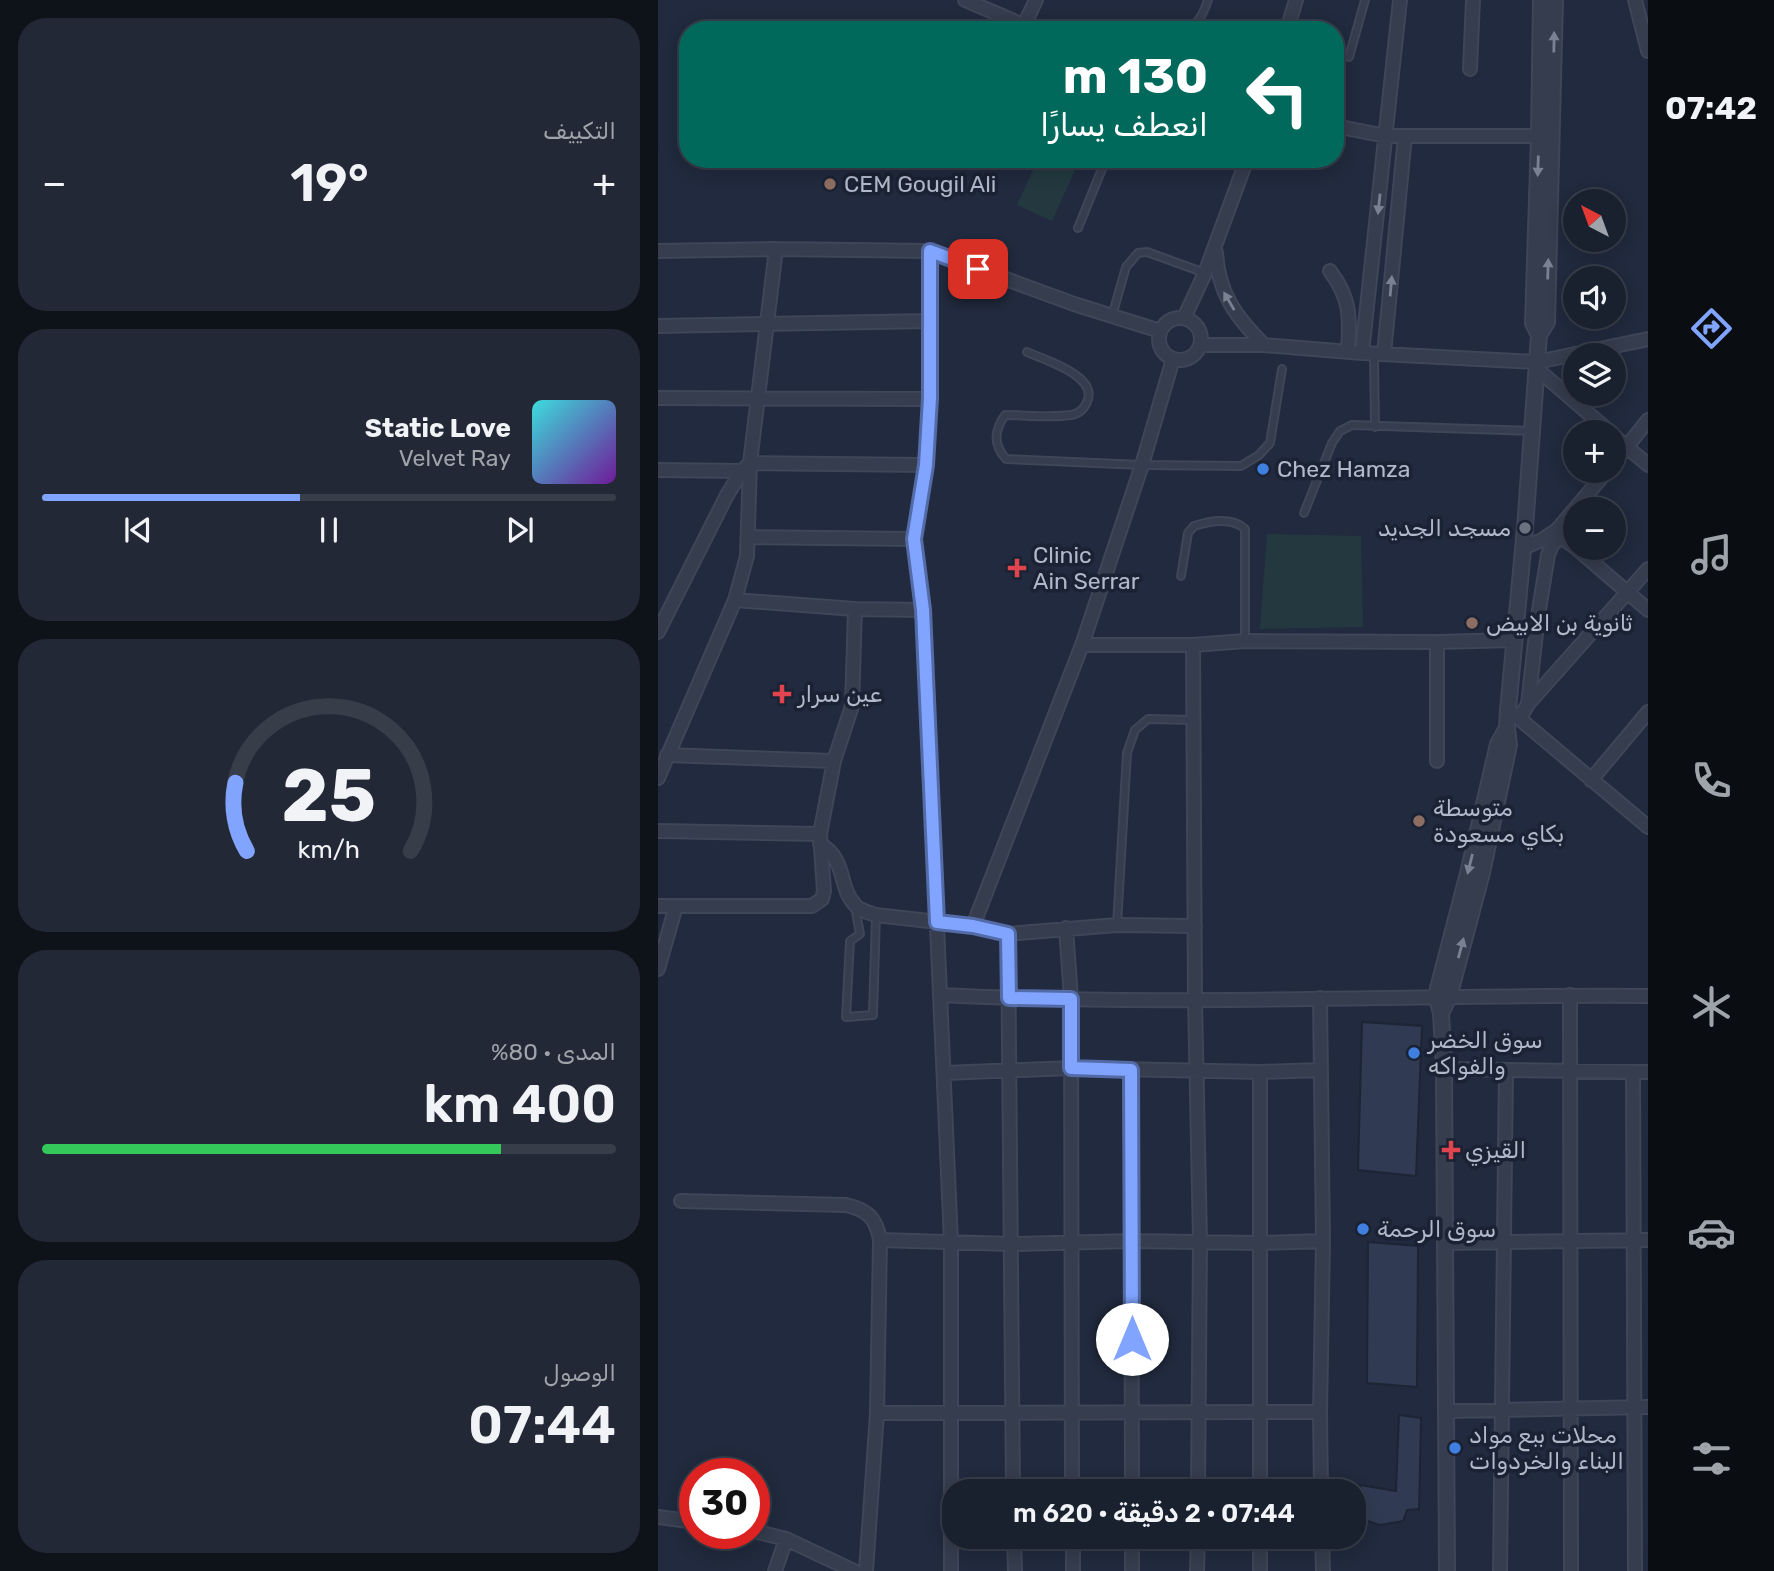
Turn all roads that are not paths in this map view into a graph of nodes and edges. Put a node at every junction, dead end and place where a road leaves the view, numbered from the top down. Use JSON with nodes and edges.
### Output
{"nodes":[{"id":1,"x":965,"y":0,"type":"edge"},
{"id":2,"x":1036,"y":0,"type":"edge"},
{"id":3,"x":1208,"y":0,"type":"edge"},
{"id":4,"x":1296,"y":0,"type":"edge"},
{"id":5,"x":1365,"y":0,"type":"edge"},
{"id":6,"x":1400,"y":0,"type":"edge"},
{"id":7,"x":1474,"y":0,"type":"edge"},
{"id":8,"x":1541,"y":0,"type":"edge"},
{"id":9,"x":1555,"y":0,"type":"edge"},
{"id":10,"x":1635,"y":0,"type":"edge"},
{"id":11,"x":1016,"y":21,"type":"edge"},
{"id":12,"x":1031,"y":21,"type":"edge"},
{"id":13,"x":1200,"y":21,"type":"edge"},
{"id":14,"x":1290,"y":21,"type":"edge"},
{"id":15,"x":1648,"y":51,"type":"edge"},
{"id":16,"x":1349,"y":57,"type":"dead end"},
{"id":17,"x":1469,"y":69,"type":"dead end"},
{"id":18,"x":1344,"y":128,"type":"edge"},
{"id":19,"x":1386,"y":136,"type":"junction"},
{"id":20,"x":1405,"y":136,"type":"junction"},
{"id":21,"x":1546,"y":136,"type":"junction"},
{"id":22,"x":1102,"y":168,"type":"edge"},
{"id":23,"x":1244,"y":168,"type":"edge"},
{"id":24,"x":1078,"y":228,"type":"dead end"},
{"id":25,"x":1216,"y":247,"type":"junction"},
{"id":26,"x":776,"y":249,"type":"junction"},
{"id":27,"x":658,"y":251,"type":"edge"},
{"id":28,"x":930,"y":251,"type":"junction"},
{"id":29,"x":1330,"y":271,"type":"dead end"},
{"id":30,"x":1205,"y":273,"type":"junction"},
{"id":31,"x":1112,"y":316,"type":"junction"},
{"id":32,"x":1184,"y":318,"type":"junction"},
{"id":33,"x":929,"y":321,"type":"junction"},
{"id":34,"x":767,"y":325,"type":"junction"},
{"id":35,"x":658,"y":326,"type":"edge"},
{"id":36,"x":1160,"y":331,"type":"junction"},
{"id":37,"x":1648,"y":339,"type":"edge"},
{"id":38,"x":1200,"y":345,"type":"junction"},
{"id":39,"x":1264,"y":345,"type":"junction"},
{"id":40,"x":1027,"y":352,"type":"dead end"},
{"id":41,"x":1348,"y":352,"type":"junction"},
{"id":42,"x":1373,"y":354,"type":"junction"},
{"id":43,"x":1173,"y":359,"type":"junction"},
{"id":44,"x":1537,"y":366,"type":"junction"},
{"id":45,"x":1282,"y":369,"type":"dead end"},
{"id":46,"x":658,"y":398,"type":"edge"},
{"id":47,"x":758,"y":398,"type":"junction"},
{"id":48,"x":930,"y":398,"type":"junction"},
{"id":49,"x":1597,"y":420,"type":"edge"},
{"id":50,"x":1648,"y":421,"type":"edge"},
{"id":51,"x":1374,"y":427,"type":"junction"},
{"id":52,"x":1532,"y":431,"type":"junction"},
{"id":53,"x":1626,"y":447,"type":"joint"},
{"id":54,"x":926,"y":465,"type":"junction"},
{"id":55,"x":1142,"y":466,"type":"junction"},
{"id":56,"x":1648,"y":466,"type":"edge"},
{"id":57,"x":746,"y":467,"type":"junction"},
{"id":58,"x":658,"y":470,"type":"edge"},
{"id":59,"x":1597,"y":483,"type":"edge"},
{"id":60,"x":1304,"y":513,"type":"dead end"},
{"id":61,"x":748,"y":537,"type":"junction"},
{"id":62,"x":1563,"y":538,"type":"edge"},
{"id":63,"x":914,"y":539,"type":"junction"},
{"id":64,"x":1523,"y":548,"type":"junction"},
{"id":65,"x":1591,"y":560,"type":"edge"},
{"id":66,"x":1648,"y":569,"type":"edge"},
{"id":67,"x":1181,"y":576,"type":"dead end"},
{"id":68,"x":1628,"y":593,"type":"junction"},
{"id":69,"x":735,"y":600,"type":"junction"},
{"id":70,"x":855,"y":609,"type":"junction"},
{"id":71,"x":923,"y":610,"type":"junction"},
{"id":72,"x":1648,"y":610,"type":"edge"},
{"id":73,"x":658,"y":632,"type":"edge"},
{"id":74,"x":1513,"y":640,"type":"junction"},
{"id":75,"x":1245,"y":641,"type":"junction"},
{"id":76,"x":1437,"y":642,"type":"junction"},
{"id":77,"x":1082,"y":645,"type":"junction"},
{"id":78,"x":1193,"y":645,"type":"junction"},
{"id":79,"x":1528,"y":704,"type":"junction"},
{"id":80,"x":1648,"y":712,"type":"edge"},
{"id":81,"x":1514,"y":714,"type":"junction"},
{"id":82,"x":1195,"y":719,"type":"junction"},
{"id":83,"x":667,"y":755,"type":"junction"},
{"id":84,"x":834,"y":761,"type":"junction"},
{"id":85,"x":1437,"y":761,"type":"dead end"},
{"id":86,"x":658,"y":778,"type":"edge"},
{"id":87,"x":1591,"y":780,"type":"junction"},
{"id":88,"x":1648,"y":827,"type":"edge"},
{"id":89,"x":658,"y":831,"type":"edge"},
{"id":90,"x":820,"y":839,"type":"junction"},
{"id":91,"x":658,"y":906,"type":"edge"},
{"id":92,"x":676,"y":906,"type":"junction"},
{"id":93,"x":855,"y":906,"type":"junction"},
{"id":94,"x":876,"y":915,"type":"junction"},
{"id":95,"x":937,"y":922,"type":"junction"},
{"id":96,"x":1117,"y":925,"type":"junction"},
{"id":97,"x":973,"y":926,"type":"junction"},
{"id":98,"x":1195,"y":926,"type":"junction"},
{"id":99,"x":1066,"y":928,"type":"junction"},
{"id":100,"x":1008,"y":934,"type":"junction"},
{"id":101,"x":658,"y":969,"type":"edge"},
{"id":102,"x":942,"y":995,"type":"junction"},
{"id":103,"x":1570,"y":995,"type":"junction"},
{"id":104,"x":1648,"y":996,"type":"edge"},
{"id":105,"x":1442,"y":997,"type":"junction"},
{"id":106,"x":1009,"y":998,"type":"junction"},
{"id":107,"x":1320,"y":998,"type":"junction"},
{"id":108,"x":1071,"y":999,"type":"junction"},
{"id":109,"x":1195,"y":1000,"type":"junction"},
{"id":110,"x":1071,"y":1068,"type":"junction"},
{"id":111,"x":1444,"y":1069,"type":"junction"},
{"id":112,"x":1131,"y":1070,"type":"junction"},
{"id":113,"x":1321,"y":1070,"type":"junction"},
{"id":114,"x":1506,"y":1070,"type":"junction"},
{"id":115,"x":1569,"y":1070,"type":"junction"},
{"id":116,"x":1009,"y":1071,"type":"junction"},
{"id":117,"x":1197,"y":1072,"type":"junction"},
{"id":118,"x":1260,"y":1072,"type":"junction"},
{"id":119,"x":1633,"y":1072,"type":"junction"},
{"id":120,"x":1648,"y":1072,"type":"edge"},
{"id":121,"x":945,"y":1073,"type":"junction"},
{"id":122,"x":681,"y":1201,"type":"dead end"},
{"id":123,"x":880,"y":1240,"type":"junction"},
{"id":124,"x":1633,"y":1240,"type":"junction"},
{"id":125,"x":1648,"y":1240,"type":"edge"},
{"id":126,"x":1132,"y":1241,"type":"junction"},
{"id":127,"x":1200,"y":1241,"type":"junction"},
{"id":128,"x":1323,"y":1241,"type":"junction"},
{"id":129,"x":1572,"y":1241,"type":"junction"},
{"id":130,"x":951,"y":1242,"type":"junction"},
{"id":131,"x":1260,"y":1243,"type":"junction"},
{"id":132,"x":1444,"y":1243,"type":"junction"},
{"id":133,"x":1504,"y":1243,"type":"junction"},
{"id":134,"x":1012,"y":1244,"type":"junction"},
{"id":135,"x":1072,"y":1244,"type":"junction"},
{"id":136,"x":1634,"y":1407,"type":"junction"},
{"id":137,"x":1648,"y":1407,"type":"edge"},
{"id":138,"x":1572,"y":1408,"type":"junction"},
{"id":139,"x":1502,"y":1409,"type":"junction"},
{"id":140,"x":1445,"y":1411,"type":"junction"},
{"id":141,"x":1072,"y":1412,"type":"junction"},
{"id":142,"x":1132,"y":1412,"type":"junction"},
{"id":143,"x":1198,"y":1412,"type":"junction"},
{"id":144,"x":1260,"y":1412,"type":"junction"},
{"id":145,"x":1320,"y":1412,"type":"junction"},
{"id":146,"x":877,"y":1413,"type":"junction"},
{"id":147,"x":951,"y":1413,"type":"junction"},
{"id":148,"x":1012,"y":1413,"type":"junction"},
{"id":149,"x":1013,"y":1479,"type":"edge"},
{"id":150,"x":1072,"y":1479,"type":"edge"},
{"id":151,"x":1132,"y":1479,"type":"edge"},
{"id":152,"x":1198,"y":1479,"type":"edge"},
{"id":153,"x":1260,"y":1479,"type":"edge"},
{"id":154,"x":1321,"y":1479,"type":"edge"},
{"id":155,"x":658,"y":1517,"type":"edge"},
{"id":156,"x":679,"y":1520,"type":"edge"},
{"id":157,"x":770,"y":1535,"type":"edge"},
{"id":158,"x":786,"y":1539,"type":"junction"},
{"id":159,"x":1014,"y":1549,"type":"edge"},
{"id":160,"x":1073,"y":1549,"type":"edge"},
{"id":161,"x":1132,"y":1549,"type":"edge"},
{"id":162,"x":1198,"y":1549,"type":"edge"},
{"id":163,"x":1260,"y":1549,"type":"edge"},
{"id":164,"x":1322,"y":1549,"type":"edge"},
{"id":165,"x":775,"y":1571,"type":"edge"},
{"id":166,"x":853,"y":1571,"type":"edge"},
{"id":167,"x":866,"y":1571,"type":"edge"},
{"id":168,"x":951,"y":1571,"type":"edge"},
{"id":169,"x":1015,"y":1571,"type":"edge"},
{"id":170,"x":1073,"y":1571,"type":"edge"},
{"id":171,"x":1132,"y":1571,"type":"edge"},
{"id":172,"x":1198,"y":1571,"type":"edge"},
{"id":173,"x":1260,"y":1571,"type":"edge"},
{"id":174,"x":1323,"y":1571,"type":"edge"},
{"id":175,"x":1447,"y":1571,"type":"edge"},
{"id":176,"x":1500,"y":1571,"type":"edge"},
{"id":177,"x":1571,"y":1571,"type":"edge"},
{"id":178,"x":1635,"y":1571,"type":"edge"}],
"edges":[{"from":1,"to":11,"type":"street"},
{"from":2,"to":12,"type":"street"},
{"from":3,"to":13,"type":"lane"},
{"from":4,"to":14,"type":"street"},
{"from":5,"to":16,"type":"lane"},
{"from":6,"to":19,"type":"street"},
{"from":7,"to":17,"type":"street"},
{"from":8,"to":21,"type":"street"},
{"from":21,"to":9,"type":"street","one_way":true},
{"from":10,"to":15,"type":"street"},
{"from":18,"to":19,"type":"street"},
{"from":19,"to":20,"type":"street"},
{"from":19,"to":42,"type":"street","one_way":true},
{"from":20,"to":21,"type":"street"},
{"from":42,"to":20,"type":"street","one_way":true},
{"from":21,"to":44,"type":"street"},
{"from":22,"to":24,"type":"lane"},
{"from":23,"to":25,"type":"street"},
{"from":25,"to":30,"type":"street"},
{"from":39,"to":25,"type":"street","one_way":true},
{"from":26,"to":27,"type":"street"},
{"from":26,"to":28,"type":"street"},
{"from":26,"to":34,"type":"street"},
{"from":28,"to":31,"type":"street"},
{"from":28,"to":33,"type":"street"},
{"from":29,"to":41,"type":"street"},
{"from":30,"to":31,"type":"lane"},
{"from":30,"to":32,"type":"street"},
{"from":31,"to":36,"type":"street"},
{"from":32,"to":36,"type":"street"},
{"from":32,"to":38,"type":"street"},
{"from":33,"to":34,"type":"street"},
{"from":33,"to":48,"type":"street"},
{"from":34,"to":35,"type":"street"},
{"from":34,"to":47,"type":"street"},
{"from":36,"to":43,"type":"street"},
{"from":37,"to":44,"type":"street"},
{"from":38,"to":39,"type":"street"},
{"from":38,"to":43,"type":"street"},
{"from":39,"to":41,"type":"street"},
{"from":40,"to":55,"type":"lane"},
{"from":41,"to":42,"type":"street"},
{"from":42,"to":44,"type":"street"},
{"from":42,"to":51,"type":"lane"},
{"from":43,"to":55,"type":"street"},
{"from":44,"to":49,"type":"street"},
{"from":44,"to":52,"type":"street"},
{"from":45,"to":55,"type":"lane"},
{"from":46,"to":47,"type":"street"},
{"from":47,"to":48,"type":"street"},
{"from":47,"to":57,"type":"street"},
{"from":48,"to":54,"type":"street"},
{"from":50,"to":53,"type":"street"},
{"from":51,"to":52,"type":"lane"},
{"from":51,"to":60,"type":"lane"},
{"from":52,"to":64,"type":"street"},
{"from":53,"to":56,"type":"street"},
{"from":54,"to":57,"type":"street"},
{"from":54,"to":63,"type":"street"},
{"from":55,"to":77,"type":"street"},
{"from":57,"to":58,"type":"street"},
{"from":57,"to":61,"type":"street"},
{"from":57,"to":73,"type":"street"},
{"from":59,"to":64,"type":"street"},
{"from":61,"to":63,"type":"street"},
{"from":61,"to":69,"type":"street"},
{"from":62,"to":79,"type":"street"},
{"from":63,"to":71,"type":"street"},
{"from":64,"to":74,"type":"street"},
{"from":65,"to":68,"type":"street"},
{"from":66,"to":68,"type":"street"},
{"from":67,"to":75,"type":"lane"},
{"from":68,"to":72,"type":"street"},
{"from":68,"to":79,"type":"street"},
{"from":69,"to":70,"type":"street"},
{"from":69,"to":83,"type":"street"},
{"from":70,"to":71,"type":"street"},
{"from":70,"to":84,"type":"street"},
{"from":71,"to":95,"type":"street"},
{"from":74,"to":76,"type":"street"},
{"from":74,"to":81,"type":"street"},
{"from":75,"to":76,"type":"street"},
{"from":75,"to":78,"type":"street"},
{"from":76,"to":85,"type":"street"},
{"from":77,"to":78,"type":"street"},
{"from":77,"to":97,"type":"street"},
{"from":78,"to":82,"type":"street"},
{"from":79,"to":81,"type":"street"},
{"from":80,"to":87,"type":"street"},
{"from":81,"to":87,"type":"street"},
{"from":81,"to":105,"type":"street"},
{"from":82,"to":96,"type":"lane"},
{"from":82,"to":98,"type":"street"},
{"from":83,"to":84,"type":"street"},
{"from":83,"to":86,"type":"street"},
{"from":84,"to":90,"type":"street"},
{"from":87,"to":88,"type":"street"},
{"from":89,"to":90,"type":"street"},
{"from":90,"to":92,"type":"street"},
{"from":90,"to":93,"type":"street"},
{"from":91,"to":92,"type":"street"},
{"from":92,"to":101,"type":"street"},
{"from":93,"to":94,"type":"street"},
{"from":93,"to":94,"type":"lane"},
{"from":94,"to":95,"type":"street"},
{"from":95,"to":97,"type":"street"},
{"from":95,"to":102,"type":"street"},
{"from":96,"to":98,"type":"street"},
{"from":96,"to":99,"type":"street"},
{"from":97,"to":100,"type":"street"},
{"from":98,"to":109,"type":"street"},
{"from":99,"to":100,"type":"street"},
{"from":99,"to":108,"type":"street"},
{"from":100,"to":106,"type":"street"},
{"from":102,"to":106,"type":"street"},
{"from":102,"to":121,"type":"street"},
{"from":103,"to":104,"type":"street"},
{"from":103,"to":105,"type":"street"},
{"from":103,"to":115,"type":"street"},
{"from":105,"to":107,"type":"street"},
{"from":105,"to":111,"type":"street"},
{"from":106,"to":108,"type":"street"},
{"from":106,"to":116,"type":"street"},
{"from":107,"to":109,"type":"street"},
{"from":107,"to":113,"type":"street"},
{"from":108,"to":109,"type":"street"},
{"from":108,"to":110,"type":"street"},
{"from":109,"to":117,"type":"street"},
{"from":110,"to":112,"type":"street"},
{"from":110,"to":116,"type":"street"},
{"from":110,"to":135,"type":"street"},
{"from":111,"to":114,"type":"street"},
{"from":111,"to":132,"type":"street"},
{"from":112,"to":117,"type":"street"},
{"from":112,"to":126,"type":"street"},
{"from":113,"to":118,"type":"street"},
{"from":113,"to":128,"type":"street"},
{"from":114,"to":115,"type":"street"},
{"from":114,"to":133,"type":"street"},
{"from":115,"to":119,"type":"street"},
{"from":115,"to":129,"type":"street"},
{"from":116,"to":121,"type":"street"},
{"from":116,"to":134,"type":"street"},
{"from":117,"to":118,"type":"street"},
{"from":117,"to":127,"type":"street"},
{"from":118,"to":131,"type":"street"},
{"from":119,"to":120,"type":"street"},
{"from":119,"to":124,"type":"street"},
{"from":121,"to":130,"type":"street"},
{"from":122,"to":123,"type":"street"},
{"from":123,"to":130,"type":"street"},
{"from":123,"to":146,"type":"street"},
{"from":124,"to":125,"type":"street"},
{"from":124,"to":129,"type":"street"},
{"from":124,"to":136,"type":"street"},
{"from":126,"to":127,"type":"street"},
{"from":126,"to":135,"type":"street"},
{"from":126,"to":142,"type":"street"},
{"from":127,"to":131,"type":"street"},
{"from":127,"to":143,"type":"street"},
{"from":128,"to":131,"type":"street"},
{"from":128,"to":145,"type":"street"},
{"from":129,"to":133,"type":"street"},
{"from":129,"to":138,"type":"street"},
{"from":130,"to":134,"type":"street"},
{"from":130,"to":147,"type":"street"},
{"from":131,"to":144,"type":"street"},
{"from":132,"to":133,"type":"street"},
{"from":132,"to":140,"type":"street"},
{"from":133,"to":139,"type":"street"},
{"from":134,"to":135,"type":"street"},
{"from":134,"to":148,"type":"street"},
{"from":135,"to":141,"type":"street"},
{"from":136,"to":137,"type":"street"},
{"from":136,"to":138,"type":"street"},
{"from":136,"to":178,"type":"street"},
{"from":138,"to":139,"type":"street"},
{"from":138,"to":177,"type":"street"},
{"from":139,"to":140,"type":"street"},
{"from":139,"to":176,"type":"street"},
{"from":140,"to":175,"type":"street"},
{"from":141,"to":142,"type":"street"},
{"from":141,"to":148,"type":"street"},
{"from":141,"to":150,"type":"street"},
{"from":142,"to":143,"type":"street"},
{"from":142,"to":151,"type":"street"},
{"from":143,"to":144,"type":"street"},
{"from":143,"to":152,"type":"street"},
{"from":144,"to":145,"type":"street"},
{"from":144,"to":153,"type":"street"},
{"from":145,"to":154,"type":"street"},
{"from":146,"to":147,"type":"street"},
{"from":146,"to":167,"type":"street"},
{"from":147,"to":148,"type":"street"},
{"from":147,"to":168,"type":"street"},
{"from":148,"to":149,"type":"street"},
{"from":155,"to":156,"type":"street"},
{"from":157,"to":158,"type":"street"},
{"from":158,"to":165,"type":"street"},
{"from":158,"to":166,"type":"street"},
{"from":159,"to":169,"type":"street"},
{"from":160,"to":170,"type":"street"},
{"from":161,"to":171,"type":"street"},
{"from":162,"to":172,"type":"street"},
{"from":163,"to":173,"type":"street"},
{"from":164,"to":174,"type":"street"}]}
